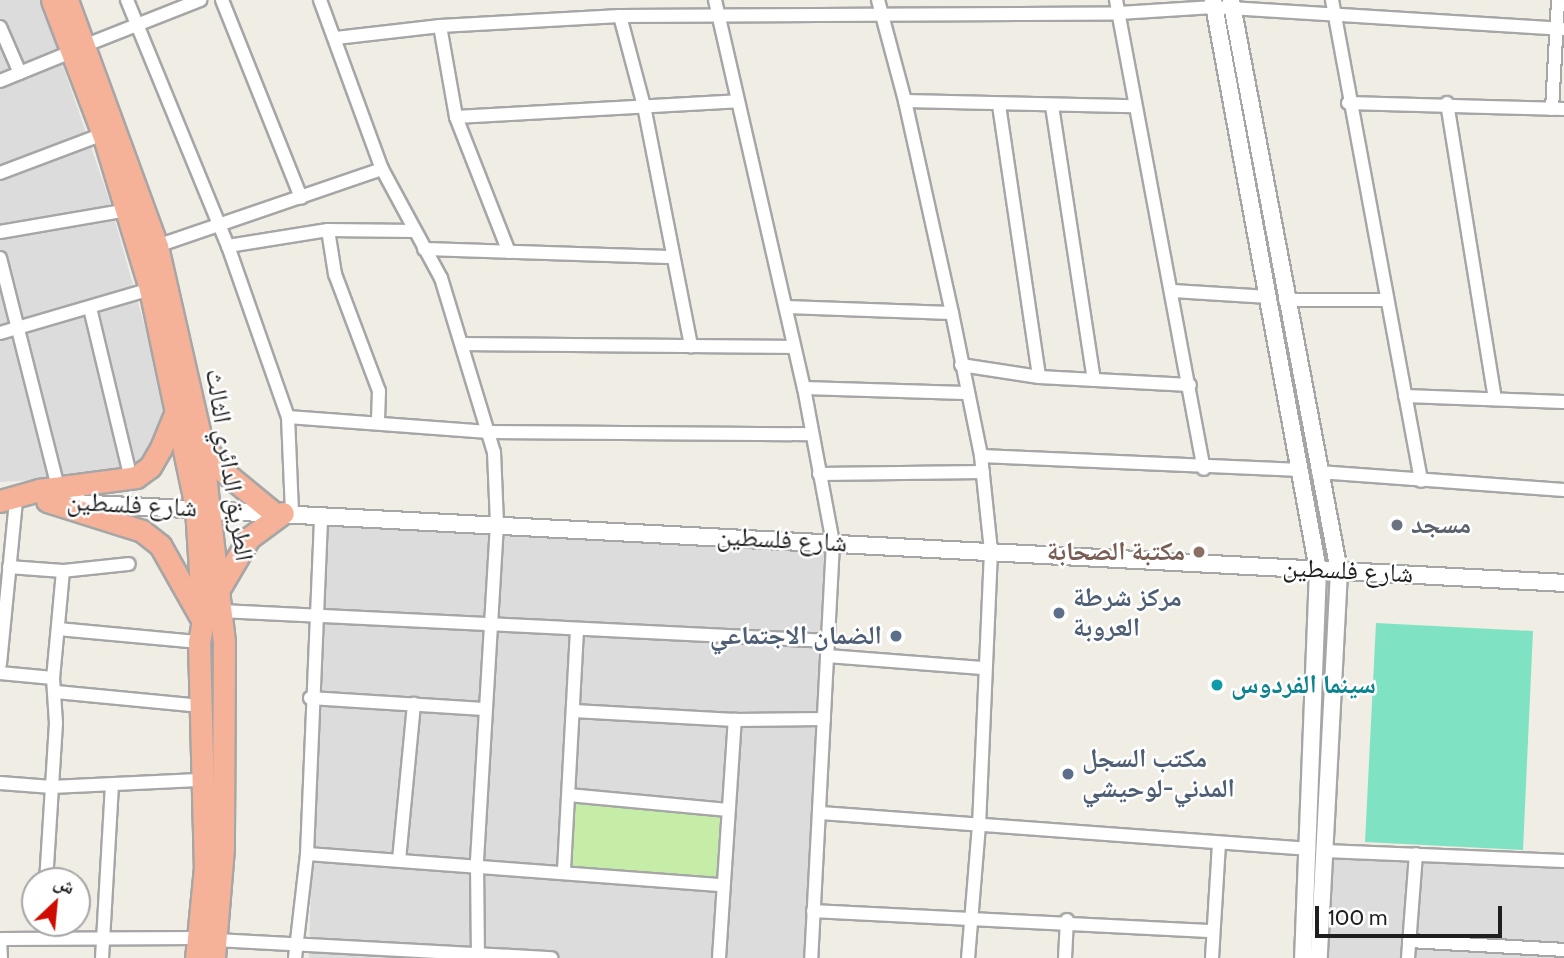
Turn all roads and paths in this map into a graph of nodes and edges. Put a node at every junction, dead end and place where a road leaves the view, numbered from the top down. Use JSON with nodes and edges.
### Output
{"nodes":[{"id":1,"x":51,"y":0,"type":"edge"},
{"id":2,"x":67,"y":0,"type":"edge"},
{"id":3,"x":127,"y":0,"type":"edge"},
{"id":4,"x":200,"y":0,"type":"edge"},
{"id":5,"x":222,"y":0,"type":"edge"},
{"id":6,"x":320,"y":0,"type":"edge"},
{"id":7,"x":715,"y":0,"type":"edge"},
{"id":8,"x":878,"y":0,"type":"edge"},
{"id":9,"x":1558,"y":0,"type":"edge"},
{"id":10,"x":1214,"y":3,"type":"edge"},
{"id":11,"x":1232,"y":4,"type":"edge"},
{"id":12,"x":1333,"y":6,"type":"edge"},
{"id":13,"x":1117,"y":7,"type":"edge"},
{"id":14,"x":880,"y":14,"type":"junction"},
{"id":15,"x":620,"y":16,"type":"junction"},
{"id":16,"x":719,"y":16,"type":"junction"},
{"id":17,"x":139,"y":25,"type":"junction"},
{"id":18,"x":440,"y":26,"type":"junction"},
{"id":19,"x":0,"y":27,"type":"edge"},
{"id":20,"x":1560,"y":29,"type":"edge"},
{"id":21,"x":336,"y":38,"type":"junction"},
{"id":22,"x":79,"y":48,"type":"junction"},
{"id":23,"x":20,"y":73,"type":"junction"},
{"id":24,"x":0,"y":81,"type":"edge"},
{"id":25,"x":905,"y":100,"type":"junction"},
{"id":26,"x":738,"y":102,"type":"junction"},
{"id":27,"x":1348,"y":103,"type":"junction"},
{"id":28,"x":1447,"y":103,"type":"junction"},
{"id":29,"x":999,"y":105,"type":"junction"},
{"id":30,"x":644,"y":106,"type":"junction"},
{"id":31,"x":1052,"y":106,"type":"junction"},
{"id":32,"x":1134,"y":106,"type":"junction"},
{"id":33,"x":1558,"y":109,"type":"edge"},
{"id":34,"x":456,"y":117,"type":"junction"},
{"id":35,"x":103,"y":134,"type":"junction"},
{"id":36,"x":382,"y":169,"type":"junction"},
{"id":37,"x":0,"y":173,"type":"edge"},
{"id":38,"x":301,"y":198,"type":"junction"},
{"id":39,"x":127,"y":209,"type":"junction"},
{"id":40,"x":219,"y":228,"type":"junction"},
{"id":41,"x":328,"y":230,"type":"junction"},
{"id":42,"x":414,"y":231,"type":"junction"},
{"id":43,"x":0,"y":232,"type":"edge"},
{"id":44,"x":157,"y":246,"type":"junction"},
{"id":45,"x":228,"y":246,"type":"junction"},
{"id":46,"x":424,"y":248,"type":"junction"},
{"id":47,"x":509,"y":252,"type":"junction"},
{"id":48,"x":670,"y":257,"type":"junction"},
{"id":49,"x":0,"y":258,"type":"edge"},
{"id":50,"x":150,"y":289,"type":"junction"},
{"id":51,"x":1172,"y":291,"type":"junction"},
{"id":52,"x":1277,"y":299,"type":"junction"},
{"id":53,"x":1387,"y":300,"type":"junction"},
{"id":54,"x":786,"y":307,"type":"junction"},
{"id":55,"x":90,"y":308,"type":"junction"},
{"id":56,"x":952,"y":313,"type":"junction"},
{"id":57,"x":19,"y":327,"type":"junction"},
{"id":58,"x":0,"y":333,"type":"edge"},
{"id":59,"x":464,"y":344,"type":"junction"},
{"id":60,"x":691,"y":346,"type":"junction"},
{"id":61,"x":794,"y":347,"type":"junction"},
{"id":62,"x":961,"y":365,"type":"junction"},
{"id":63,"x":1040,"y":377,"type":"junction"},
{"id":64,"x":1094,"y":380,"type":"junction"},
{"id":65,"x":1190,"y":385,"type":"junction"},
{"id":66,"x":804,"y":388,"type":"junction"},
{"id":67,"x":965,"y":393,"type":"junction"},
{"id":68,"x":1405,"y":396,"type":"junction"},
{"id":69,"x":1495,"y":399,"type":"junction"},
{"id":70,"x":1564,"y":402,"type":"edge"},
{"id":71,"x":177,"y":409,"type":"junction"},
{"id":72,"x":288,"y":417,"type":"junction"},
{"id":73,"x":378,"y":423,"type":"junction"},
{"id":74,"x":488,"y":432,"type":"junction"},
{"id":75,"x":812,"y":434,"type":"junction"},
{"id":76,"x":201,"y":440,"type":"junction"},
{"id":77,"x":981,"y":456,"type":"junction"},
{"id":78,"x":1204,"y":469,"type":"junction"},
{"id":79,"x":1310,"y":471,"type":"junction"},
{"id":80,"x":983,"y":472,"type":"junction"},
{"id":81,"x":819,"y":474,"type":"junction"},
{"id":82,"x":131,"y":479,"type":"junction"},
{"id":83,"x":1421,"y":481,"type":"junction"},
{"id":84,"x":1564,"y":490,"type":"edge"},
{"id":85,"x":52,"y":494,"type":"junction"},
{"id":86,"x":5,"y":501,"type":"edge"},
{"id":87,"x":203,"y":508,"type":"junction"},
{"id":88,"x":283,"y":513,"type":"junction"},
{"id":89,"x":321,"y":514,"type":"junction"},
{"id":90,"x":497,"y":524,"type":"junction"},
{"id":91,"x":833,"y":543,"type":"junction"},
{"id":92,"x":991,"y":551,"type":"junction"},
{"id":93,"x":129,"y":564,"type":"dead end"},
{"id":94,"x":9,"y":567,"type":"junction"},
{"id":95,"x":1318,"y":570,"type":"junction"},
{"id":96,"x":63,"y":571,"type":"junction"},
{"id":97,"x":1339,"y":571,"type":"junction"},
{"id":98,"x":1564,"y":583,"type":"edge"},
{"id":99,"x":219,"y":589,"type":"junction"},
{"id":100,"x":317,"y":613,"type":"junction"},
{"id":101,"x":212,"y":616,"type":"junction"},
{"id":102,"x":490,"y":623,"type":"junction"},
{"id":103,"x":58,"y":629,"type":"junction"},
{"id":104,"x":577,"y":629,"type":"junction"},
{"id":105,"x":829,"y":641,"type":"junction"},
{"id":106,"x":200,"y":642,"type":"junction"},
{"id":107,"x":827,"y":656,"type":"junction"},
{"id":108,"x":0,"y":664,"type":"edge"},
{"id":109,"x":983,"y":668,"type":"junction"},
{"id":110,"x":0,"y":673,"type":"edge"},
{"id":111,"x":1314,"y":674,"type":"junction"},
{"id":112,"x":1335,"y":675,"type":"junction"},
{"id":113,"x":55,"y":685,"type":"junction"},
{"id":114,"x":310,"y":698,"type":"junction"},
{"id":115,"x":414,"y":705,"type":"junction"},
{"id":116,"x":201,"y":706,"type":"junction"},
{"id":117,"x":484,"y":709,"type":"junction"},
{"id":118,"x":574,"y":711,"type":"junction"},
{"id":119,"x":824,"y":719,"type":"junction"},
{"id":120,"x":735,"y":720,"type":"junction"},
{"id":121,"x":203,"y":780,"type":"junction"},
{"id":122,"x":0,"y":783,"type":"edge"},
{"id":123,"x":112,"y":784,"type":"junction"},
{"id":124,"x":52,"y":787,"type":"junction"},
{"id":125,"x":569,"y":795,"type":"junction"},
{"id":126,"x":727,"y":810,"type":"junction"},
{"id":127,"x":820,"y":813,"type":"junction"},
{"id":128,"x":979,"y":825,"type":"junction"},
{"id":129,"x":1219,"y":844,"type":"junction"},
{"id":130,"x":1308,"y":849,"type":"junction"},
{"id":131,"x":1325,"y":851,"type":"junction"},
{"id":132,"x":307,"y":854,"type":"junction"},
{"id":133,"x":1416,"y":854,"type":"junction"},
{"id":134,"x":399,"y":859,"type":"junction"},
{"id":135,"x":1564,"y":861,"type":"edge"},
{"id":136,"x":477,"y":864,"type":"junction"},
{"id":137,"x":47,"y":867,"type":"edge"},
{"id":138,"x":564,"y":870,"type":"junction"},
{"id":139,"x":723,"y":885,"type":"junction"},
{"id":140,"x":813,"y":911,"type":"junction"},
{"id":141,"x":969,"y":919,"type":"junction"},
{"id":142,"x":1067,"y":920,"type":"junction"},
{"id":143,"x":1213,"y":931,"type":"junction"},
{"id":144,"x":42,"y":937,"type":"joint"},
{"id":145,"x":0,"y":939,"type":"edge"},
{"id":146,"x":104,"y":940,"type":"junction"},
{"id":147,"x":1409,"y":941,"type":"junction"},
{"id":148,"x":296,"y":944,"type":"junction"},
{"id":149,"x":206,"y":948,"type":"edge"},
{"id":150,"x":1564,"y":950,"type":"edge"},
{"id":151,"x":390,"y":954,"type":"edge"},
{"id":152,"x":478,"y":956,"type":"edge"},
{"id":153,"x":2,"y":958,"type":"edge"},
{"id":154,"x":102,"y":958,"type":"edge"},
{"id":155,"x":295,"y":958,"type":"edge"},
{"id":156,"x":552,"y":958,"type":"edge"},
{"id":157,"x":719,"y":958,"type":"edge"},
{"id":158,"x":811,"y":958,"type":"edge"},
{"id":159,"x":968,"y":958,"type":"edge"},
{"id":160,"x":1065,"y":958,"type":"edge"},
{"id":161,"x":1212,"y":958,"type":"edge"},
{"id":162,"x":1303,"y":958,"type":"edge"},
{"id":163,"x":1319,"y":958,"type":"edge"},
{"id":164,"x":1408,"y":958,"type":"edge"}],
"edges":[{"from":1,"to":22,"type":"highway","name":"الطريق الدائري الثالث"},
{"from":2,"to":22,"type":"highway","name":"الطريق الدائري الثالث"},
{"from":3,"to":17,"type":"street"},
{"from":4,"to":17,"type":"street"},
{"from":5,"to":38,"type":"street"},
{"from":6,"to":21,"type":"street"},
{"from":7,"to":16,"type":"street"},
{"from":8,"to":14,"type":"street"},
{"from":9,"to":20,"type":"street"},
{"from":10,"to":11,"type":"street"},
{"from":10,"to":13,"type":"street"},
{"from":10,"to":52,"type":"street"},
{"from":11,"to":12,"type":"street"},
{"from":11,"to":52,"type":"street"},
{"from":12,"to":20,"type":"street"},
{"from":12,"to":27,"type":"street"},
{"from":13,"to":14,"type":"street"},
{"from":13,"to":32,"type":"street"},
{"from":14,"to":16,"type":"street"},
{"from":14,"to":25,"type":"street"},
{"from":15,"to":16,"type":"street"},
{"from":15,"to":18,"type":"street"},
{"from":15,"to":30,"type":"street"},
{"from":16,"to":26,"type":"street"},
{"from":17,"to":22,"type":"street"},
{"from":17,"to":40,"type":"street"},
{"from":18,"to":21,"type":"street"},
{"from":18,"to":34,"type":"street"},
{"from":19,"to":23,"type":"street"},
{"from":20,"to":33,"type":"street"},
{"from":21,"to":36,"type":"street"},
{"from":22,"to":23,"type":"street"},
{"from":22,"to":35,"type":"highway","name":"الطريق الدائري الثالث"},
{"from":22,"to":44,"type":"highway","name":"الطريق الدائري الثالث"},
{"from":23,"to":24,"type":"street"},
{"from":25,"to":29,"type":"street"},
{"from":25,"to":56,"type":"street"},
{"from":26,"to":30,"type":"street"},
{"from":26,"to":54,"type":"street"},
{"from":27,"to":28,"type":"street"},
{"from":27,"to":53,"type":"street"},
{"from":28,"to":33,"type":"street"},
{"from":28,"to":69,"type":"street"},
{"from":29,"to":31,"type":"street"},
{"from":29,"to":63,"type":"street"},
{"from":30,"to":34,"type":"street"},
{"from":30,"to":48,"type":"street"},
{"from":31,"to":32,"type":"street"},
{"from":31,"to":64,"type":"street"},
{"from":32,"to":51,"type":"street"},
{"from":34,"to":47,"type":"street"},
{"from":35,"to":37,"type":"street"},
{"from":35,"to":39,"type":"highway","name":"الطريق الدائري الثالث"},
{"from":36,"to":38,"type":"street"},
{"from":36,"to":42,"type":"street"},
{"from":38,"to":40,"type":"street"},
{"from":39,"to":43,"type":"street"},
{"from":39,"to":50,"type":"highway","name":"الطريق الدائري الثالث"},
{"from":40,"to":44,"type":"street"},
{"from":40,"to":45,"type":"street"},
{"from":41,"to":42,"type":"street"},
{"from":41,"to":45,"type":"street"},
{"from":41,"to":73,"type":"street"},
{"from":42,"to":46,"type":"street"},
{"from":44,"to":76,"type":"highway","name":"الطريق الدائري الثالث"},
{"from":45,"to":72,"type":"street"},
{"from":46,"to":47,"type":"street"},
{"from":46,"to":59,"type":"street"},
{"from":47,"to":48,"type":"street"},
{"from":48,"to":60,"type":"street"},
{"from":49,"to":57,"type":"street"},
{"from":50,"to":55,"type":"street"},
{"from":50,"to":71,"type":"highway","name":"الطريق الدائري الثالث"},
{"from":51,"to":52,"type":"street"},
{"from":51,"to":65,"type":"street"},
{"from":52,"to":53,"type":"street"},
{"from":52,"to":79,"type":"street"},
{"from":53,"to":68,"type":"street"},
{"from":54,"to":56,"type":"street"},
{"from":54,"to":61,"type":"street"},
{"from":55,"to":57,"type":"street"},
{"from":55,"to":82,"type":"street"},
{"from":56,"to":62,"type":"street"},
{"from":57,"to":58,"type":"street"},
{"from":57,"to":85,"type":"street"},
{"from":59,"to":60,"type":"street"},
{"from":59,"to":74,"type":"street"},
{"from":60,"to":61,"type":"street"},
{"from":61,"to":66,"type":"street"},
{"from":62,"to":63,"type":"street"},
{"from":62,"to":67,"type":"street"},
{"from":63,"to":64,"type":"street"},
{"from":64,"to":65,"type":"street"},
{"from":65,"to":78,"type":"street"},
{"from":66,"to":67,"type":"street"},
{"from":66,"to":75,"type":"street"},
{"from":67,"to":77,"type":"street"},
{"from":68,"to":69,"type":"street"},
{"from":68,"to":83,"type":"street"},
{"from":69,"to":70,"type":"street"},
{"from":71,"to":82,"type":"highway"},
{"from":71,"to":87,"type":"highway","name":"الطريق الدائري الثالث"},
{"from":72,"to":73,"type":"street"},
{"from":72,"to":88,"type":"street"},
{"from":73,"to":74,"type":"street"},
{"from":74,"to":75,"type":"street"},
{"from":74,"to":90,"type":"street"},
{"from":75,"to":81,"type":"street"},
{"from":76,"to":87,"type":"highway","name":"الطريق الدائري الثالث"},
{"from":76,"to":88,"type":"highway"},
{"from":77,"to":78,"type":"street"},
{"from":77,"to":80,"type":"street"},
{"from":78,"to":79,"type":"street"},
{"from":79,"to":83,"type":"street"},
{"from":79,"to":95,"type":"street"},
{"from":79,"to":97,"type":"street"},
{"from":80,"to":81,"type":"street"},
{"from":80,"to":92,"type":"street"},
{"from":81,"to":91,"type":"street"},
{"from":82,"to":85,"type":"highway"},
{"from":83,"to":84,"type":"street"},
{"from":85,"to":86,"type":"highway"},
{"from":85,"to":87,"type":"street","name":"شارع فلسطين"},
{"from":85,"to":101,"type":"highway"},
{"from":86,"to":94,"type":"street"},
{"from":87,"to":88,"type":"street","name":"شارع فلسطين"},
{"from":87,"to":99,"type":"highway","name":"الطريق الدائري الثالث"},
{"from":87,"to":101,"type":"highway","name":"الطريق الدائري الثالث"},
{"from":88,"to":89,"type":"street","name":"شارع فلسطين"},
{"from":88,"to":99,"type":"highway"},
{"from":89,"to":90,"type":"street","name":"شارع فلسطين"},
{"from":89,"to":100,"type":"street"},
{"from":90,"to":91,"type":"street","name":"شارع فلسطين"},
{"from":90,"to":102,"type":"street"},
{"from":91,"to":92,"type":"street","name":"شارع فلسطين"},
{"from":91,"to":105,"type":"street"},
{"from":92,"to":95,"type":"street","name":"شارع فلسطين"},
{"from":92,"to":109,"type":"street"},
{"from":93,"to":96,"type":"street"},
{"from":94,"to":96,"type":"street"},
{"from":94,"to":108,"type":"street"},
{"from":95,"to":97,"type":"street","name":"شارع فلسطين"},
{"from":95,"to":111,"type":"street"},
{"from":96,"to":103,"type":"street"},
{"from":97,"to":98,"type":"street","name":"شارع فلسطين"},
{"from":97,"to":112,"type":"street"},
{"from":99,"to":101,"type":"highway","name":"الطريق الدائري الثالث"},
{"from":100,"to":101,"type":"street"},
{"from":100,"to":102,"type":"street"},
{"from":100,"to":114,"type":"street"},
{"from":101,"to":106,"type":"highway","name":"الطريق الدائري الثالث"},
{"from":101,"to":149,"type":"highway","name":"الطريق الدائري الثالث"},
{"from":102,"to":104,"type":"street"},
{"from":102,"to":117,"type":"street"},
{"from":103,"to":106,"type":"street"},
{"from":103,"to":113,"type":"street"},
{"from":104,"to":105,"type":"street"},
{"from":104,"to":118,"type":"street"},
{"from":105,"to":107,"type":"street"},
{"from":106,"to":116,"type":"highway","name":"الطريق الدائري الثالث"},
{"from":107,"to":109,"type":"street"},
{"from":107,"to":119,"type":"street"},
{"from":109,"to":128,"type":"street"},
{"from":110,"to":113,"type":"street"},
{"from":111,"to":112,"type":"street"},
{"from":111,"to":130,"type":"street"},
{"from":112,"to":131,"type":"street"},
{"from":113,"to":116,"type":"street"},
{"from":113,"to":124,"type":"street"},
{"from":114,"to":115,"type":"street"},
{"from":114,"to":132,"type":"street"},
{"from":115,"to":117,"type":"street"},
{"from":115,"to":134,"type":"street"},
{"from":116,"to":121,"type":"highway","name":"الطريق الدائري الثالث"},
{"from":117,"to":136,"type":"street"},
{"from":118,"to":120,"type":"street"},
{"from":118,"to":125,"type":"street"},
{"from":119,"to":120,"type":"street"},
{"from":119,"to":127,"type":"street"},
{"from":120,"to":126,"type":"street"},
{"from":121,"to":123,"type":"street"},
{"from":121,"to":149,"type":"highway","name":"الطريق الدائري الثالث"},
{"from":122,"to":124,"type":"street"},
{"from":123,"to":124,"type":"street"},
{"from":123,"to":146,"type":"street"},
{"from":124,"to":137,"type":"street"},
{"from":125,"to":126,"type":"street"},
{"from":125,"to":138,"type":"street"},
{"from":126,"to":139,"type":"street"},
{"from":127,"to":128,"type":"street"},
{"from":127,"to":140,"type":"street"},
{"from":128,"to":129,"type":"street"},
{"from":128,"to":141,"type":"street"},
{"from":129,"to":130,"type":"street"},
{"from":129,"to":143,"type":"street"},
{"from":130,"to":162,"type":"street"},
{"from":131,"to":133,"type":"street"},
{"from":131,"to":163,"type":"street"},
{"from":132,"to":134,"type":"street"},
{"from":132,"to":148,"type":"street"},
{"from":133,"to":135,"type":"street"},
{"from":133,"to":147,"type":"street"},
{"from":134,"to":136,"type":"street"},
{"from":136,"to":138,"type":"street"},
{"from":136,"to":152,"type":"street"},
{"from":138,"to":139,"type":"street"},
{"from":139,"to":157,"type":"street"},
{"from":140,"to":141,"type":"street"},
{"from":140,"to":158,"type":"street"},
{"from":141,"to":142,"type":"street"},
{"from":141,"to":159,"type":"street"},
{"from":142,"to":143,"type":"street"},
{"from":142,"to":160,"type":"street"},
{"from":143,"to":161,"type":"street"},
{"from":144,"to":145,"type":"street"},
{"from":144,"to":146,"type":"street"},
{"from":145,"to":153,"type":"street"},
{"from":146,"to":149,"type":"street"},
{"from":146,"to":154,"type":"street"},
{"from":147,"to":150,"type":"street"},
{"from":147,"to":164,"type":"street"},
{"from":148,"to":149,"type":"street"},
{"from":148,"to":151,"type":"street"},
{"from":148,"to":155,"type":"street"},
{"from":151,"to":152,"type":"street"},
{"from":152,"to":156,"type":"street"}]}
